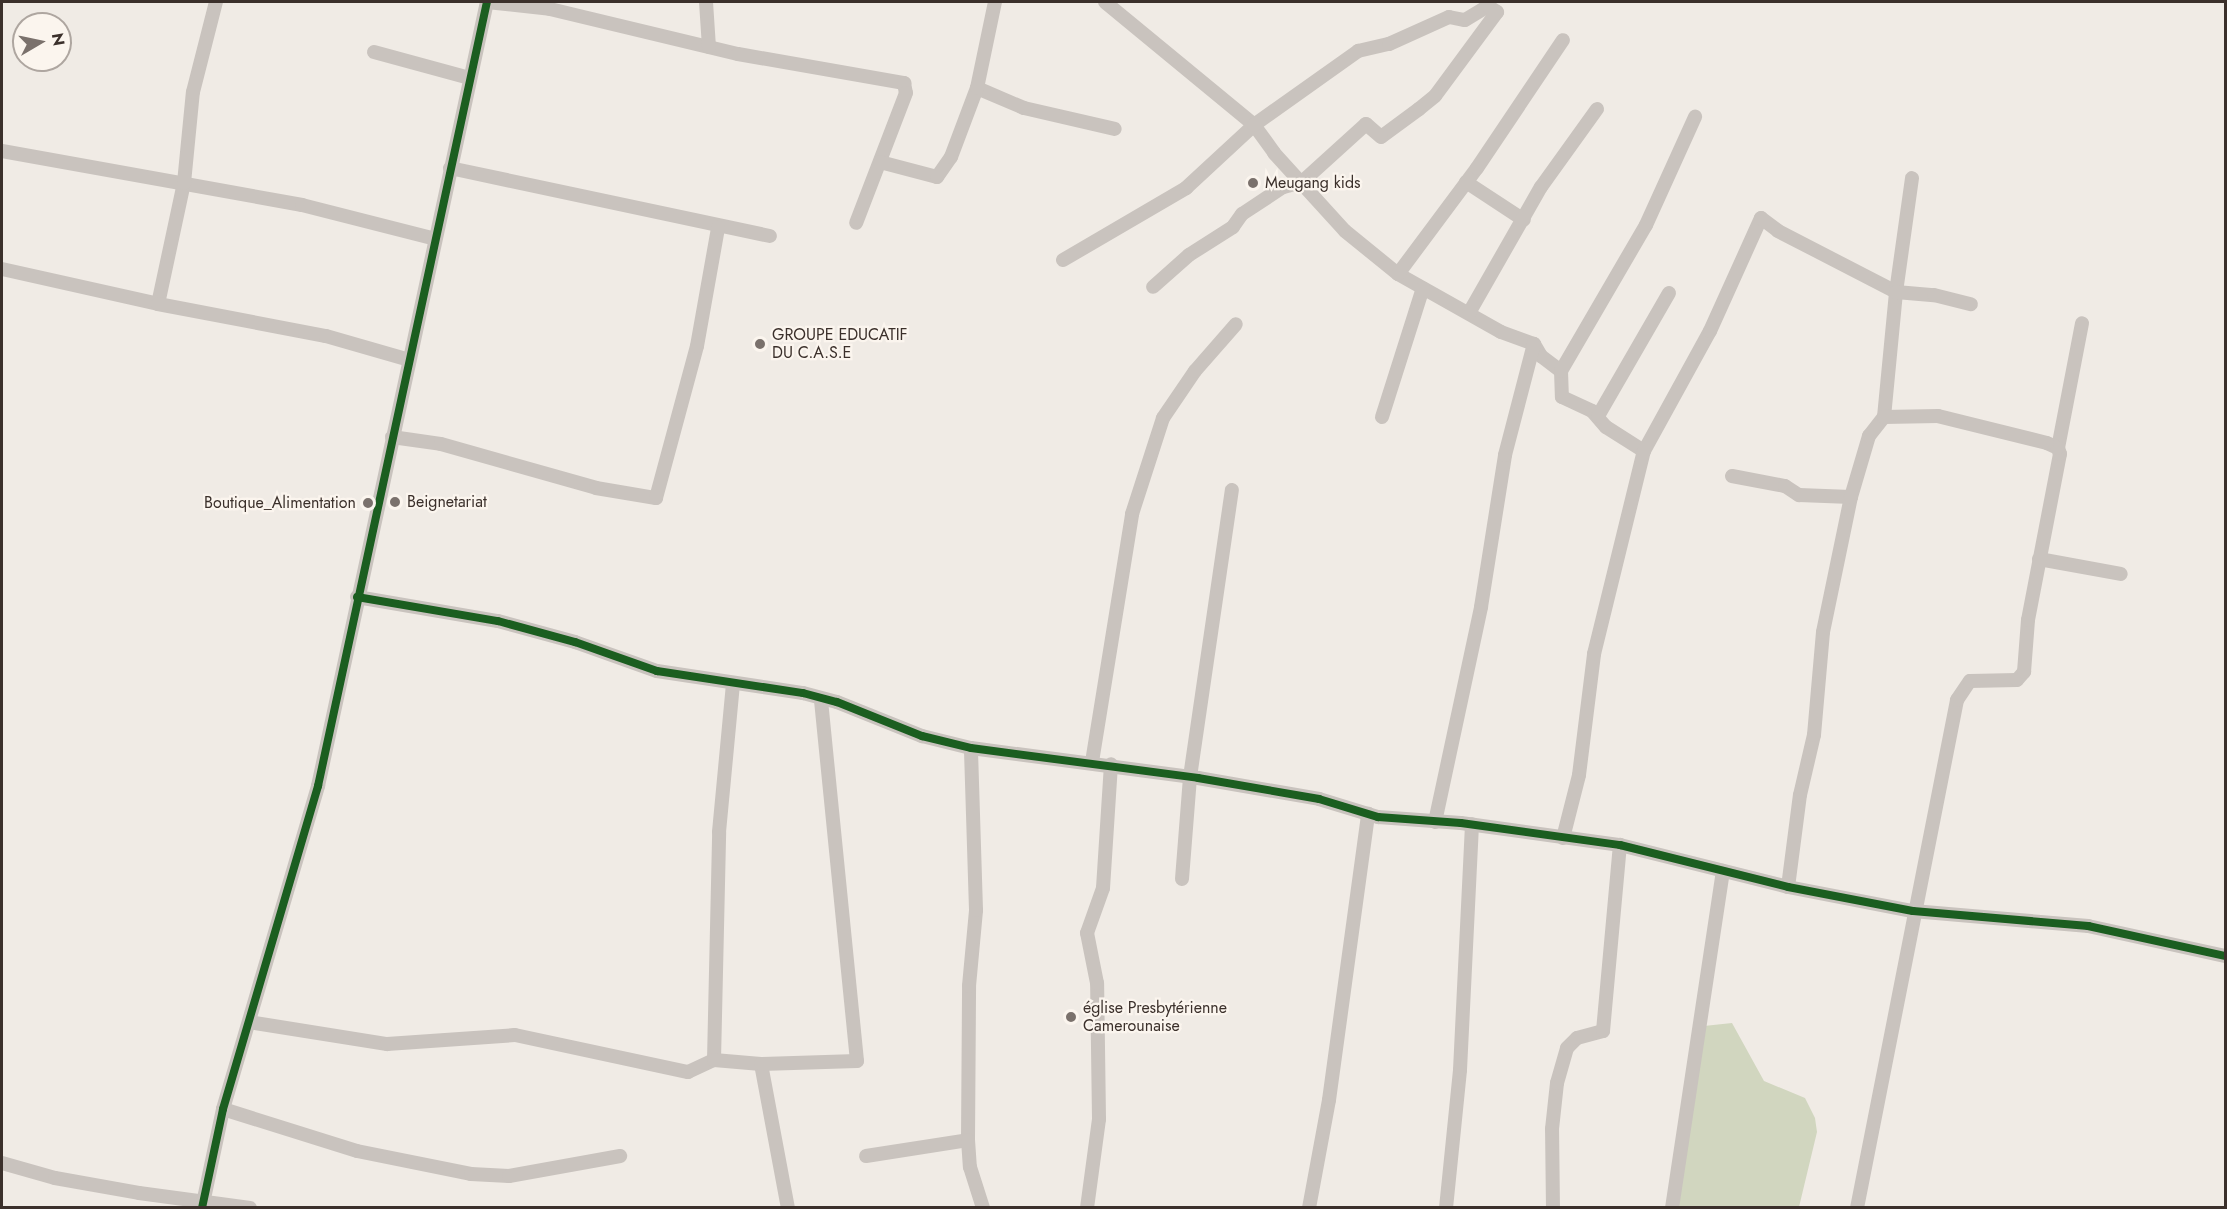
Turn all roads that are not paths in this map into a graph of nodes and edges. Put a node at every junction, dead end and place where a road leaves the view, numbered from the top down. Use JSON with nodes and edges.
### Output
{"nodes":[{"id":1,"x":216,"y":2,"type":"edge"},
{"id":2,"x":487,"y":2,"type":"edge"},
{"id":3,"x":706,"y":2,"type":"edge"},
{"id":4,"x":995,"y":2,"type":"edge"},
{"id":5,"x":1105,"y":2,"type":"edge"},
{"id":6,"x":1563,"y":40,"type":"dead end"},
{"id":7,"x":709,"y":47,"type":"junction"},
{"id":8,"x":374,"y":52,"type":"dead end"},
{"id":9,"x":470,"y":78,"type":"junction"},
{"id":10,"x":977,"y":88,"type":"junction"},
{"id":11,"x":1597,"y":109,"type":"dead end"},
{"id":12,"x":1695,"y":117,"type":"dead end"},
{"id":13,"x":1254,"y":125,"type":"junction"},
{"id":14,"x":1115,"y":129,"type":"dead end"},
{"id":15,"x":2,"y":151,"type":"edge"},
{"id":16,"x":879,"y":162,"type":"junction"},
{"id":17,"x":450,"y":168,"type":"junction"},
{"id":18,"x":1912,"y":178,"type":"dead end"},
{"id":19,"x":1302,"y":182,"type":"junction"},
{"id":20,"x":1466,"y":182,"type":"junction"},
{"id":21,"x":184,"y":183,"type":"junction"},
{"id":22,"x":1524,"y":220,"type":"junction"},
{"id":23,"x":856,"y":223,"type":"dead end"},
{"id":24,"x":718,"y":228,"type":"junction"},
{"id":25,"x":770,"y":236,"type":"dead end"},
{"id":26,"x":435,"y":239,"type":"junction"},
{"id":27,"x":1063,"y":260,"type":"dead end"},
{"id":28,"x":2,"y":268,"type":"edge"},
{"id":29,"x":1398,"y":274,"type":"junction"},
{"id":30,"x":1153,"y":287,"type":"dead end"},
{"id":31,"x":1423,"y":288,"type":"junction"},
{"id":32,"x":1896,"y":292,"type":"junction"},
{"id":33,"x":1669,"y":293,"type":"dead end"},
{"id":34,"x":158,"y":304,"type":"junction"},
{"id":35,"x":1971,"y":304,"type":"dead end"},
{"id":36,"x":1469,"y":314,"type":"junction"},
{"id":37,"x":2082,"y":322,"type":"dead end"},
{"id":38,"x":1236,"y":324,"type":"dead end"},
{"id":39,"x":1534,"y":344,"type":"junction"},
{"id":40,"x":410,"y":360,"type":"junction"},
{"id":41,"x":1561,"y":371,"type":"junction"},
{"id":42,"x":1598,"y":416,"type":"junction"},
{"id":43,"x":1382,"y":417,"type":"dead end"},
{"id":44,"x":1884,"y":417,"type":"junction"},
{"id":45,"x":392,"y":437,"type":"junction"},
{"id":46,"x":2058,"y":448,"type":"junction"},
{"id":47,"x":1644,"y":451,"type":"junction"},
{"id":48,"x":1732,"y":476,"type":"dead end"},
{"id":49,"x":1232,"y":490,"type":"dead end"},
{"id":50,"x":1851,"y":498,"type":"junction"},
{"id":51,"x":2039,"y":559,"type":"junction"},
{"id":52,"x":2121,"y":574,"type":"dead end"},
{"id":53,"x":357,"y":597,"type":"junction"},
{"id":54,"x":733,"y":684,"type":"junction"},
{"id":55,"x":820,"y":699,"type":"junction"},
{"id":56,"x":971,"y":748,"type":"junction"},
{"id":57,"x":1092,"y":762,"type":"junction"},
{"id":58,"x":1111,"y":764,"type":"junction"},
{"id":59,"x":1190,"y":777,"type":"junction"},
{"id":60,"x":1368,"y":814,"type":"junction"},
{"id":61,"x":1435,"y":822,"type":"junction"},
{"id":62,"x":1472,"y":824,"type":"junction"},
{"id":63,"x":1563,"y":838,"type":"junction"},
{"id":64,"x":1620,"y":845,"type":"junction"},
{"id":65,"x":1723,"y":871,"type":"junction"},
{"id":66,"x":1182,"y":879,"type":"dead end"},
{"id":67,"x":1788,"y":887,"type":"junction"},
{"id":68,"x":1913,"y":911,"type":"junction"},
{"id":69,"x":2226,"y":956,"type":"edge"},
{"id":70,"x":249,"y":1022,"type":"junction"},
{"id":71,"x":714,"y":1060,"type":"junction"},
{"id":72,"x":760,"y":1064,"type":"junction"},
{"id":73,"x":223,"y":1109,"type":"junction"},
{"id":74,"x":968,"y":1140,"type":"junction"},
{"id":75,"x":620,"y":1156,"type":"dead end"},
{"id":76,"x":866,"y":1156,"type":"dead end"},
{"id":77,"x":2,"y":1163,"type":"edge"},
{"id":78,"x":202,"y":1204,"type":"edge"},
{"id":79,"x":250,"y":1208,"type":"edge"},
{"id":80,"x":788,"y":1208,"type":"edge"},
{"id":81,"x":983,"y":1208,"type":"edge"},
{"id":82,"x":1087,"y":1208,"type":"edge"},
{"id":83,"x":1309,"y":1208,"type":"edge"},
{"id":84,"x":1446,"y":1208,"type":"edge"},
{"id":85,"x":1553,"y":1208,"type":"edge"},
{"id":86,"x":1671,"y":1208,"type":"edge"},
{"id":87,"x":1857,"y":1208,"type":"edge"}],
"edges":[{"from":1,"to":21,"type":"street"},
{"from":2,"to":7,"type":"street"},
{"from":2,"to":9,"type":"street"},
{"from":3,"to":7,"type":"street"},
{"from":4,"to":10,"type":"street"},
{"from":5,"to":13,"type":"street"},
{"from":6,"to":20,"type":"street"},
{"from":7,"to":16,"type":"street"},
{"from":8,"to":9,"type":"street"},
{"from":9,"to":17,"type":"street"},
{"from":10,"to":14,"type":"street"},
{"from":10,"to":16,"type":"street"},
{"from":11,"to":22,"type":"street"},
{"from":12,"to":41,"type":"street"},
{"from":13,"to":19,"type":"street"},
{"from":13,"to":19,"type":"street"},
{"from":13,"to":27,"type":"street"},
{"from":15,"to":21,"type":"street"},
{"from":16,"to":23,"type":"street"},
{"from":17,"to":24,"type":"street"},
{"from":17,"to":26,"type":"street"},
{"from":18,"to":32,"type":"street"},
{"from":19,"to":29,"type":"street"},
{"from":19,"to":30,"type":"street"},
{"from":20,"to":22,"type":"street"},
{"from":20,"to":29,"type":"street"},
{"from":21,"to":26,"type":"street"},
{"from":21,"to":34,"type":"street"},
{"from":22,"to":36,"type":"street"},
{"from":24,"to":25,"type":"street"},
{"from":24,"to":45,"type":"street"},
{"from":26,"to":40,"type":"street"},
{"from":28,"to":34,"type":"street"},
{"from":29,"to":31,"type":"street"},
{"from":31,"to":36,"type":"street"},
{"from":31,"to":43,"type":"street"},
{"from":32,"to":35,"type":"street"},
{"from":32,"to":44,"type":"street"},
{"from":32,"to":47,"type":"street"},
{"from":33,"to":42,"type":"street"},
{"from":34,"to":40,"type":"street"},
{"from":36,"to":39,"type":"street"},
{"from":37,"to":46,"type":"street"},
{"from":38,"to":57,"type":"street"},
{"from":39,"to":41,"type":"street"},
{"from":39,"to":61,"type":"street"},
{"from":40,"to":45,"type":"street"},
{"from":41,"to":42,"type":"street"},
{"from":42,"to":47,"type":"street"},
{"from":44,"to":46,"type":"street"},
{"from":44,"to":50,"type":"street"},
{"from":45,"to":53,"type":"street"},
{"from":46,"to":51,"type":"street"},
{"from":47,"to":63,"type":"street"},
{"from":48,"to":50,"type":"street"},
{"from":49,"to":59,"type":"street"},
{"from":50,"to":67,"type":"street"},
{"from":51,"to":52,"type":"street"},
{"from":51,"to":68,"type":"street"},
{"from":53,"to":54,"type":"street"},
{"from":53,"to":70,"type":"street"},
{"from":54,"to":55,"type":"street"},
{"from":54,"to":71,"type":"street"},
{"from":55,"to":56,"type":"street"},
{"from":55,"to":72,"type":"street"},
{"from":56,"to":57,"type":"street"},
{"from":56,"to":74,"type":"street"},
{"from":57,"to":58,"type":"street"},
{"from":58,"to":59,"type":"street"},
{"from":58,"to":82,"type":"street"},
{"from":59,"to":60,"type":"street"},
{"from":59,"to":66,"type":"street"},
{"from":60,"to":61,"type":"street"},
{"from":60,"to":83,"type":"street"},
{"from":61,"to":62,"type":"street"},
{"from":62,"to":63,"type":"street"},
{"from":62,"to":84,"type":"street"},
{"from":63,"to":64,"type":"street"},
{"from":64,"to":65,"type":"street"},
{"from":64,"to":85,"type":"street"},
{"from":65,"to":67,"type":"street"},
{"from":65,"to":86,"type":"street"},
{"from":67,"to":68,"type":"street"},
{"from":68,"to":69,"type":"street"},
{"from":68,"to":87,"type":"street"},
{"from":70,"to":71,"type":"street"},
{"from":70,"to":73,"type":"street"},
{"from":71,"to":72,"type":"street"},
{"from":72,"to":80,"type":"street"},
{"from":73,"to":75,"type":"street"},
{"from":73,"to":78,"type":"street"},
{"from":74,"to":76,"type":"street"},
{"from":74,"to":81,"type":"street"},
{"from":77,"to":78,"type":"street"},
{"from":78,"to":79,"type":"street"}]}
